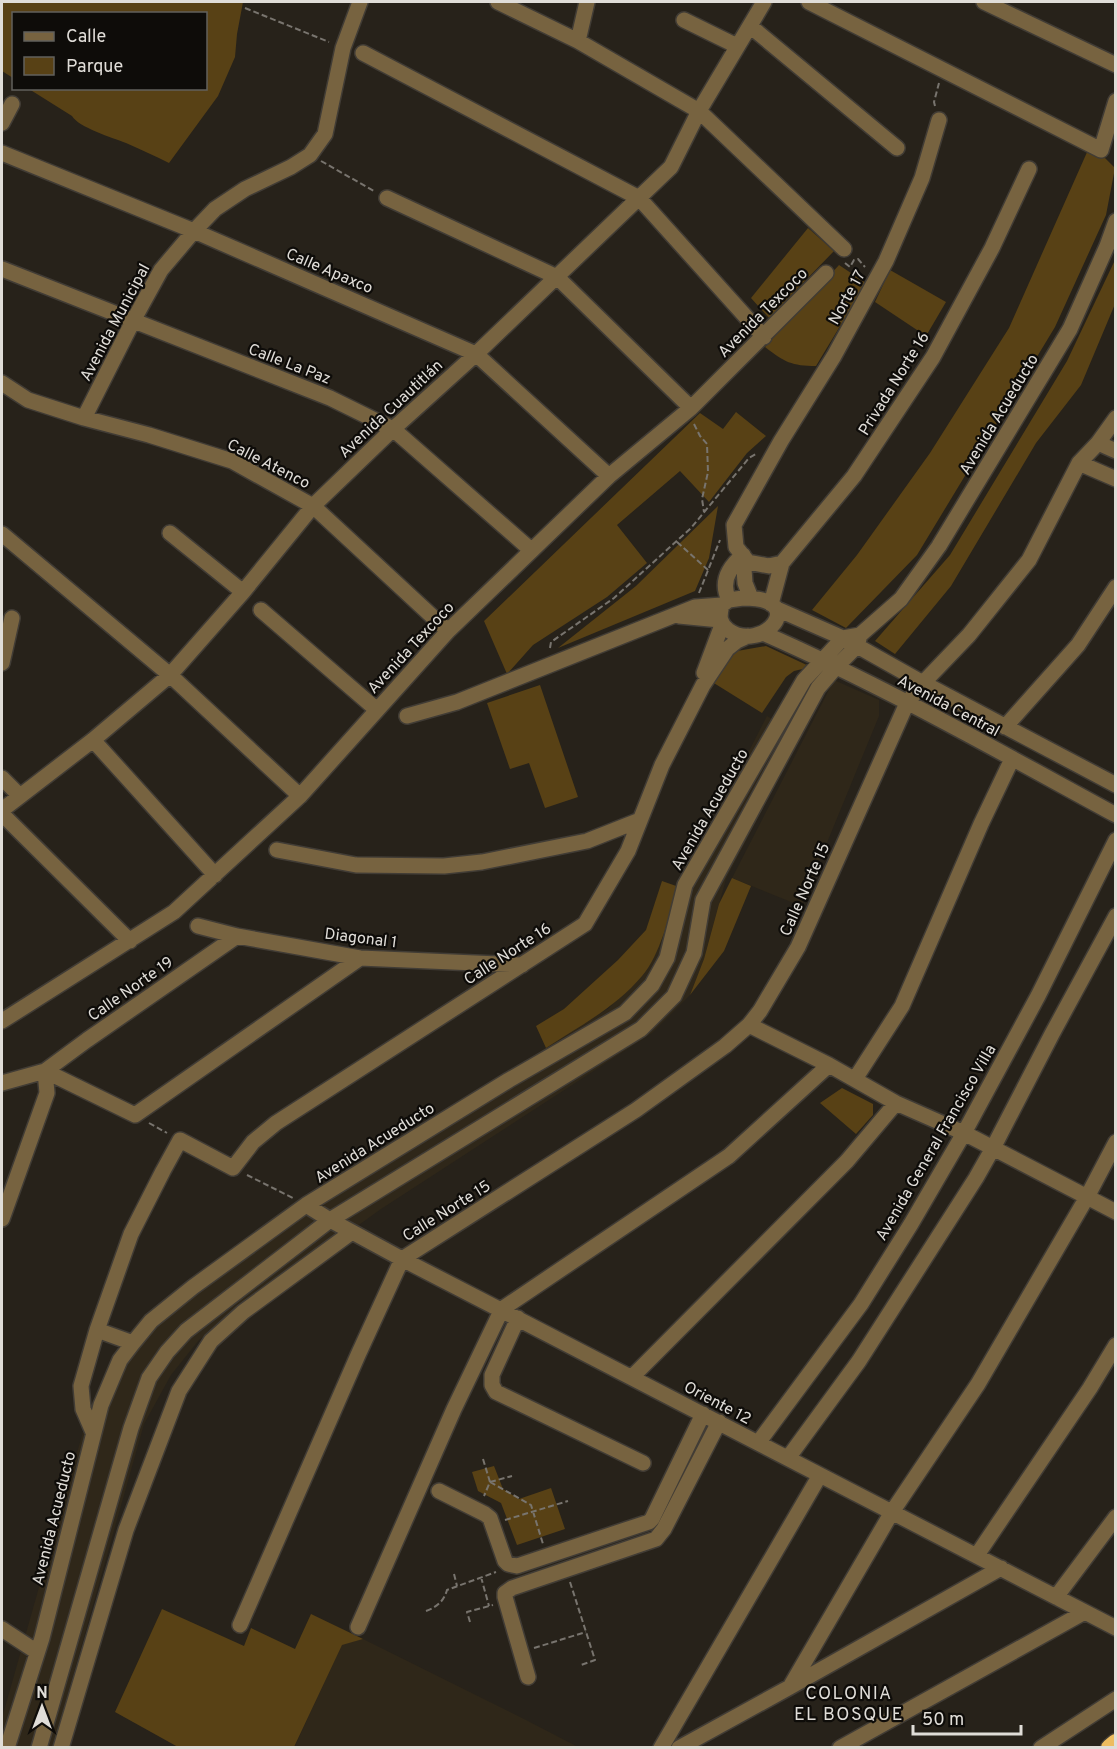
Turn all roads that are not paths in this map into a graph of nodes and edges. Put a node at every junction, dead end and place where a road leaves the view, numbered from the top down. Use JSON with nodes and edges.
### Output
{"nodes":[{"id":1,"x":360,"y":2,"type":"edge"},
{"id":2,"x":498,"y":2,"type":"edge"},
{"id":3,"x":587,"y":2,"type":"edge"},
{"id":4,"x":764,"y":2,"type":"edge"},
{"id":5,"x":809,"y":2,"type":"edge"},
{"id":6,"x":984,"y":2,"type":"edge"},
{"id":7,"x":684,"y":20,"type":"dead end"},
{"id":8,"x":750,"y":26,"type":"junction"},
{"id":9,"x":578,"y":41,"type":"junction"},
{"id":10,"x":737,"y":46,"type":"junction"},
{"id":11,"x":363,"y":53,"type":"dead end"},
{"id":12,"x":1116,"y":65,"type":"edge"},
{"id":13,"x":1116,"y":101,"type":"edge"},
{"id":14,"x":12,"y":104,"type":"dead end"},
{"id":15,"x":699,"y":111,"type":"junction"},
{"id":16,"x":939,"y":120,"type":"road end"},
{"id":17,"x":2,"y":123,"type":"edge"},
{"id":18,"x":897,"y":148,"type":"dead end"},
{"id":19,"x":2,"y":153,"type":"edge"},
{"id":20,"x":1029,"y":169,"type":"dead end"},
{"id":21,"x":387,"y":198,"type":"road end"},
{"id":22,"x":639,"y":198,"type":"junction"},
{"id":23,"x":1116,"y":221,"type":"edge"},
{"id":24,"x":194,"y":231,"type":"junction"},
{"id":25,"x":844,"y":249,"type":"road end"},
{"id":26,"x":2,"y":268,"type":"edge"},
{"id":27,"x":826,"y":273,"type":"dead end"},
{"id":28,"x":557,"y":277,"type":"junction"},
{"id":29,"x":133,"y":321,"type":"junction"},
{"id":30,"x":764,"y":336,"type":"junction"},
{"id":31,"x":476,"y":354,"type":"junction"},
{"id":32,"x":2,"y":383,"type":"edge"},
{"id":33,"x":691,"y":408,"type":"junction"},
{"id":34,"x":84,"y":418,"type":"junction"},
{"id":35,"x":1116,"y":418,"type":"edge"},
{"id":36,"x":393,"y":429,"type":"junction"},
{"id":37,"x":1098,"y":442,"type":"junction"},
{"id":38,"x":1116,"y":451,"type":"edge"},
{"id":39,"x":1079,"y":463,"type":"junction"},
{"id":40,"x":609,"y":476,"type":"junction"},
{"id":41,"x":1116,"y":479,"type":"edge"},
{"id":42,"x":313,"y":506,"type":"junction"},
{"id":43,"x":170,"y":533,"type":"dead end"},
{"id":44,"x":2,"y":534,"type":"edge"},
{"id":45,"x":531,"y":550,"type":"junction"},
{"id":46,"x":742,"y":555,"type":"junction"},
{"id":47,"x":777,"y":568,"type":"junction"},
{"id":48,"x":1116,"y":587,"type":"edge"},
{"id":49,"x":243,"y":592,"type":"junction"},
{"id":50,"x":751,"y":598,"type":"junction"},
{"id":51,"x":774,"y":606,"type":"junction"},
{"id":52,"x":261,"y":610,"type":"dead end"},
{"id":53,"x":723,"y":613,"type":"junction"},
{"id":54,"x":676,"y":616,"type":"junction"},
{"id":55,"x":12,"y":618,"type":"dead end"},
{"id":56,"x":448,"y":631,"type":"junction"},
{"id":57,"x":755,"y":634,"type":"junction"},
{"id":58,"x":843,"y":638,"type":"junction"},
{"id":59,"x":858,"y":641,"type":"junction"},
{"id":60,"x":2,"y":663,"type":"edge"},
{"id":61,"x":830,"y":663,"type":"junction"},
{"id":62,"x":170,"y":675,"type":"junction"},
{"id":63,"x":923,"y":683,"type":"junction"},
{"id":64,"x":703,"y":685,"type":"junction"},
{"id":65,"x":908,"y":703,"type":"junction"},
{"id":66,"x":377,"y":710,"type":"junction"},
{"id":67,"x":407,"y":716,"type":"dead end"},
{"id":68,"x":1005,"y":727,"type":"junction"},
{"id":69,"x":93,"y":740,"type":"junction"},
{"id":70,"x":1012,"y":759,"type":"junction"},
{"id":71,"x":2,"y":778,"type":"edge"},
{"id":72,"x":1116,"y":784,"type":"edge"},
{"id":73,"x":20,"y":796,"type":"junction"},
{"id":74,"x":300,"y":796,"type":"junction"},
{"id":75,"x":2,"y":812,"type":"edge"},
{"id":76,"x":1116,"y":815,"type":"edge"},
{"id":77,"x":640,"y":820,"type":"junction"},
{"id":78,"x":1116,"y":840,"type":"edge"},
{"id":79,"x":278,"y":850,"type":"dead end"},
{"id":80,"x":214,"y":875,"type":"junction"},
{"id":81,"x":1116,"y":916,"type":"edge"},
{"id":82,"x":198,"y":926,"type":"dead end"},
{"id":83,"x":237,"y":936,"type":"junction"},
{"id":84,"x":130,"y":941,"type":"junction"},
{"id":85,"x":360,"y":957,"type":"junction"},
{"id":86,"x":522,"y":965,"type":"junction"},
{"id":87,"x":2,"y":1021,"type":"edge"},
{"id":88,"x":749,"y":1025,"type":"junction"},
{"id":89,"x":829,"y":1065,"type":"junction"},
{"id":90,"x":45,"y":1071,"type":"junction"},
{"id":91,"x":855,"y":1079,"type":"junction"},
{"id":92,"x":2,"y":1083,"type":"edge"},
{"id":93,"x":896,"y":1103,"type":"junction"},
{"id":94,"x":964,"y":1133,"type":"junction"},
{"id":95,"x":1116,"y":1142,"type":"edge"},
{"id":96,"x":993,"y":1148,"type":"junction"},
{"id":97,"x":1087,"y":1197,"type":"junction"},
{"id":98,"x":306,"y":1204,"type":"junction"},
{"id":99,"x":1116,"y":1212,"type":"edge"},
{"id":100,"x":2,"y":1219,"type":"edge"},
{"id":101,"x":330,"y":1220,"type":"junction"},
{"id":102,"x":352,"y":1232,"type":"junction"},
{"id":103,"x":402,"y":1259,"type":"junction"},
{"id":104,"x":502,"y":1309,"type":"junction"},
{"id":105,"x":518,"y":1318,"type":"junction"},
{"id":106,"x":97,"y":1330,"type":"junction"},
{"id":107,"x":133,"y":1343,"type":"junction"},
{"id":108,"x":1116,"y":1345,"type":"edge"},
{"id":109,"x":632,"y":1377,"type":"junction"},
{"id":110,"x":703,"y":1414,"type":"junction"},
{"id":111,"x":719,"y":1422,"type":"junction"},
{"id":112,"x":93,"y":1432,"type":"junction"},
{"id":113,"x":758,"y":1443,"type":"junction"},
{"id":114,"x":788,"y":1458,"type":"junction"},
{"id":115,"x":643,"y":1463,"type":"dead end"},
{"id":116,"x":820,"y":1475,"type":"junction"},
{"id":117,"x":439,"y":1491,"type":"dead end"},
{"id":118,"x":892,"y":1512,"type":"junction"},
{"id":119,"x":1116,"y":1516,"type":"edge"},
{"id":120,"x":977,"y":1556,"type":"junction"},
{"id":121,"x":514,"y":1566,"type":"junction"},
{"id":122,"x":1000,"y":1568,"type":"junction"},
{"id":123,"x":523,"y":1584,"type":"junction"},
{"id":124,"x":1056,"y":1597,"type":"junction"},
{"id":125,"x":1083,"y":1613,"type":"junction"},
{"id":126,"x":240,"y":1625,"type":"dead end"},
{"id":127,"x":358,"y":1628,"type":"dead end"},
{"id":128,"x":1116,"y":1628,"type":"edge"},
{"id":129,"x":2,"y":1629,"type":"edge"},
{"id":130,"x":37,"y":1652,"type":"junction"},
{"id":131,"x":528,"y":1677,"type":"dead end"},
{"id":132,"x":790,"y":1687,"type":"junction"},
{"id":133,"x":1116,"y":1699,"type":"edge"},
{"id":134,"x":1116,"y":1743,"type":"edge"},
{"id":135,"x":7,"y":1748,"type":"edge"},
{"id":136,"x":39,"y":1748,"type":"edge"},
{"id":137,"x":61,"y":1748,"type":"edge"},
{"id":138,"x":661,"y":1748,"type":"edge"},
{"id":139,"x":679,"y":1748,"type":"edge"},
{"id":140,"x":840,"y":1748,"type":"edge"},
{"id":141,"x":1041,"y":1748,"type":"edge"},
{"id":142,"x":1110,"y":1748,"type":"edge"}],
"edges":[{"from":1,"to":24,"type":"street","name":"Avenida Municipal"},
{"from":2,"to":9,"type":"street"},
{"from":3,"to":9,"type":"street"},
{"from":4,"to":8,"type":"street","name":"Avenida Cuautitlán"},
{"from":5,"to":13,"type":"street"},
{"from":6,"to":12,"type":"street"},
{"from":7,"to":10,"type":"street"},
{"from":8,"to":10,"type":"street","name":"Avenida Cuautitlán"},
{"from":8,"to":18,"type":"street"},
{"from":9,"to":15,"type":"street"},
{"from":10,"to":15,"type":"street","name":"Avenida Cuautitlán"},
{"from":11,"to":22,"type":"street"},
{"from":14,"to":17,"type":"street"},
{"from":15,"to":22,"type":"street","name":"Avenida Cuautitlán"},
{"from":15,"to":25,"type":"street"},
{"from":16,"to":46,"type":"street","name":"Norte 17"},
{"from":19,"to":24,"type":"street","name":"Calle Apaxco"},
{"from":20,"to":47,"type":"street","name":"Privada Norte 16"},
{"from":21,"to":28,"type":"street"},
{"from":22,"to":28,"type":"street","name":"Avenida Cuautitlán"},
{"from":22,"to":30,"type":"street"},
{"from":23,"to":59,"type":"street","name":"Avenida Acueducto"},
{"from":24,"to":29,"type":"street","name":"Avenida Municipal"},
{"from":24,"to":31,"type":"street","name":"Calle Apaxco"},
{"from":26,"to":29,"type":"street","name":"Calle La Paz"},
{"from":27,"to":30,"type":"street","name":"Avenida Texcoco"},
{"from":28,"to":31,"type":"street","name":"Avenida Cuautitlán"},
{"from":28,"to":33,"type":"street"},
{"from":29,"to":34,"type":"street","name":"Avenida Municipal"},
{"from":29,"to":36,"type":"street","name":"Calle La Paz"},
{"from":30,"to":33,"type":"street","name":"Avenida Texcoco"},
{"from":31,"to":36,"type":"street","name":"Avenida Cuautitlán"},
{"from":31,"to":40,"type":"street","name":"Calle Apaxco"},
{"from":32,"to":34,"type":"street","name":"Calle Atenco"},
{"from":33,"to":40,"type":"street","name":"Avenida Texcoco"},
{"from":34,"to":42,"type":"street","name":"Calle Atenco"},
{"from":35,"to":37,"type":"street","name":"Calle Norte 15"},
{"from":36,"to":42,"type":"street","name":"Avenida Cuautitlán"},
{"from":36,"to":45,"type":"street","name":"Calle La Paz"},
{"from":37,"to":38,"type":"street"},
{"from":37,"to":39,"type":"street","name":"Calle Norte 15"},
{"from":39,"to":41,"type":"street"},
{"from":39,"to":63,"type":"street","name":"Calle Norte 15"},
{"from":40,"to":45,"type":"street","name":"Avenida Texcoco"},
{"from":42,"to":49,"type":"street","name":"Avenida Cuautitlán"},
{"from":42,"to":56,"type":"street","name":"Calle Atenco"},
{"from":43,"to":49,"type":"street"},
{"from":44,"to":62,"type":"street"},
{"from":45,"to":56,"type":"street","name":"Avenida Texcoco"},
{"from":46,"to":47,"type":"street"},
{"from":46,"to":50,"type":"street"},
{"from":46,"to":53,"type":"street"},
{"from":47,"to":51,"type":"street","name":"Privada Norte 16"},
{"from":48,"to":68,"type":"street"},
{"from":49,"to":62,"type":"street","name":"Avenida Cuautitlán"},
{"from":50,"to":51,"type":"street","name":"Avenida Central"},
{"from":50,"to":53,"type":"street","name":"Avenida Central"},
{"from":51,"to":57,"type":"street","name":"Privada Norte 16"},
{"from":51,"to":58,"type":"street","name":"Avenida Central"},
{"from":52,"to":66,"type":"street"},
{"from":53,"to":54,"type":"street"},
{"from":53,"to":54,"type":"street"},
{"from":53,"to":57,"type":"street","name":"Avenida Central"},
{"from":53,"to":64,"type":"street","name":"Calle Norte 16"},
{"from":54,"to":67,"type":"street"},
{"from":55,"to":60,"type":"street"},
{"from":56,"to":66,"type":"street","name":"Avenida Texcoco"},
{"from":57,"to":61,"type":"street","name":"Avenida Central"},
{"from":57,"to":64,"type":"street","name":"Calle Norte 16"},
{"from":58,"to":59,"type":"street","name":"Avenida Central"},
{"from":58,"to":61,"type":"street","name":"Avenida Acueducto"},
{"from":59,"to":61,"type":"street","name":"Avenida Acueducto"},
{"from":59,"to":63,"type":"street","name":"Avenida Central"},
{"from":61,"to":65,"type":"street","name":"Avenida Central"},
{"from":61,"to":98,"type":"street","name":"Avenida Acueducto"},
{"from":61,"to":101,"type":"street","name":"Avenida Acueducto"},
{"from":62,"to":69,"type":"street","name":"Avenida Cuautitlán"},
{"from":62,"to":74,"type":"street"},
{"from":63,"to":65,"type":"street","name":"Calle Norte 15"},
{"from":63,"to":68,"type":"street","name":"Avenida Central"},
{"from":64,"to":77,"type":"street","name":"Calle Norte 16"},
{"from":65,"to":70,"type":"street","name":"Avenida Central"},
{"from":65,"to":88,"type":"street","name":"Calle Norte 15"},
{"from":66,"to":74,"type":"street","name":"Avenida Texcoco"},
{"from":68,"to":72,"type":"street","name":"Avenida Central"},
{"from":69,"to":73,"type":"street","name":"Avenida Cuautitlán"},
{"from":69,"to":80,"type":"street"},
{"from":70,"to":76,"type":"street","name":"Avenida Central"},
{"from":70,"to":91,"type":"street"},
{"from":71,"to":73,"type":"street"},
{"from":73,"to":75,"type":"street","name":"Avenida Cuautitlán"},
{"from":74,"to":80,"type":"street","name":"Avenida Texcoco"},
{"from":75,"to":84,"type":"street"},
{"from":77,"to":79,"type":"street"},
{"from":77,"to":86,"type":"street","name":"Calle Norte 16"},
{"from":78,"to":94,"type":"street","name":"Avenida General Francisco Villa"},
{"from":80,"to":84,"type":"street","name":"Avenida Texcoco"},
{"from":81,"to":96,"type":"street"},
{"from":82,"to":83,"type":"street","name":"Diagonal 1"},
{"from":83,"to":85,"type":"street","name":"Diagonal 1"},
{"from":83,"to":90,"type":"street","name":"Calle Norte 19"},
{"from":84,"to":87,"type":"street","name":"Avenida Texcoco"},
{"from":85,"to":86,"type":"street","name":"Diagonal 1"},
{"from":85,"to":90,"type":"street"},
{"from":86,"to":106,"type":"street","name":"Calle Norte 16"},
{"from":88,"to":89,"type":"street"},
{"from":88,"to":103,"type":"street","name":"Calle Norte 15"},
{"from":89,"to":91,"type":"street"},
{"from":89,"to":104,"type":"street"},
{"from":90,"to":92,"type":"street"},
{"from":90,"to":100,"type":"street"},
{"from":91,"to":93,"type":"street"},
{"from":93,"to":94,"type":"street"},
{"from":93,"to":109,"type":"street"},
{"from":94,"to":96,"type":"street"},
{"from":94,"to":113,"type":"street","name":"Avenida General Francisco Villa"},
{"from":95,"to":97,"type":"street"},
{"from":96,"to":97,"type":"street"},
{"from":96,"to":114,"type":"street"},
{"from":97,"to":99,"type":"street"},
{"from":97,"to":118,"type":"street"},
{"from":98,"to":101,"type":"street","name":"Oriente 12"},
{"from":98,"to":107,"type":"street","name":"Avenida Acueducto"},
{"from":101,"to":102,"type":"street","name":"Oriente 12"},
{"from":101,"to":136,"type":"street","name":"Avenida Acueducto"},
{"from":102,"to":103,"type":"street","name":"Oriente 12"},
{"from":102,"to":137,"type":"street"},
{"from":103,"to":104,"type":"street","name":"Oriente 12"},
{"from":103,"to":126,"type":"street"},
{"from":104,"to":105,"type":"street","name":"Oriente 12"},
{"from":104,"to":127,"type":"street"},
{"from":105,"to":109,"type":"street","name":"Oriente 12"},
{"from":105,"to":115,"type":"street"},
{"from":106,"to":107,"type":"street"},
{"from":106,"to":112,"type":"street"},
{"from":107,"to":112,"type":"street","name":"Avenida Acueducto"},
{"from":108,"to":120,"type":"street"},
{"from":109,"to":110,"type":"street","name":"Oriente 12"},
{"from":110,"to":111,"type":"street","name":"Oriente 12"},
{"from":110,"to":121,"type":"street"},
{"from":111,"to":113,"type":"street","name":"Oriente 12"},
{"from":111,"to":123,"type":"street"},
{"from":112,"to":130,"type":"street","name":"Avenida Acueducto"},
{"from":113,"to":114,"type":"street","name":"Oriente 12"},
{"from":114,"to":116,"type":"street","name":"Oriente 12"},
{"from":116,"to":118,"type":"street","name":"Oriente 12"},
{"from":116,"to":138,"type":"street"},
{"from":117,"to":121,"type":"street"},
{"from":118,"to":120,"type":"street","name":"Oriente 12"},
{"from":118,"to":132,"type":"street"},
{"from":119,"to":124,"type":"street"},
{"from":120,"to":122,"type":"street","name":"Oriente 12"},
{"from":121,"to":123,"type":"street"},
{"from":122,"to":124,"type":"street","name":"Oriente 12"},
{"from":122,"to":132,"type":"street"},
{"from":123,"to":131,"type":"street"},
{"from":124,"to":125,"type":"street","name":"Oriente 12"},
{"from":125,"to":128,"type":"street","name":"Oriente 12"},
{"from":125,"to":140,"type":"street"},
{"from":129,"to":130,"type":"street"},
{"from":130,"to":135,"type":"street","name":"Avenida Acueducto"},
{"from":132,"to":139,"type":"street"},
{"from":133,"to":141,"type":"street"},
{"from":134,"to":142,"type":"highway"}]}
